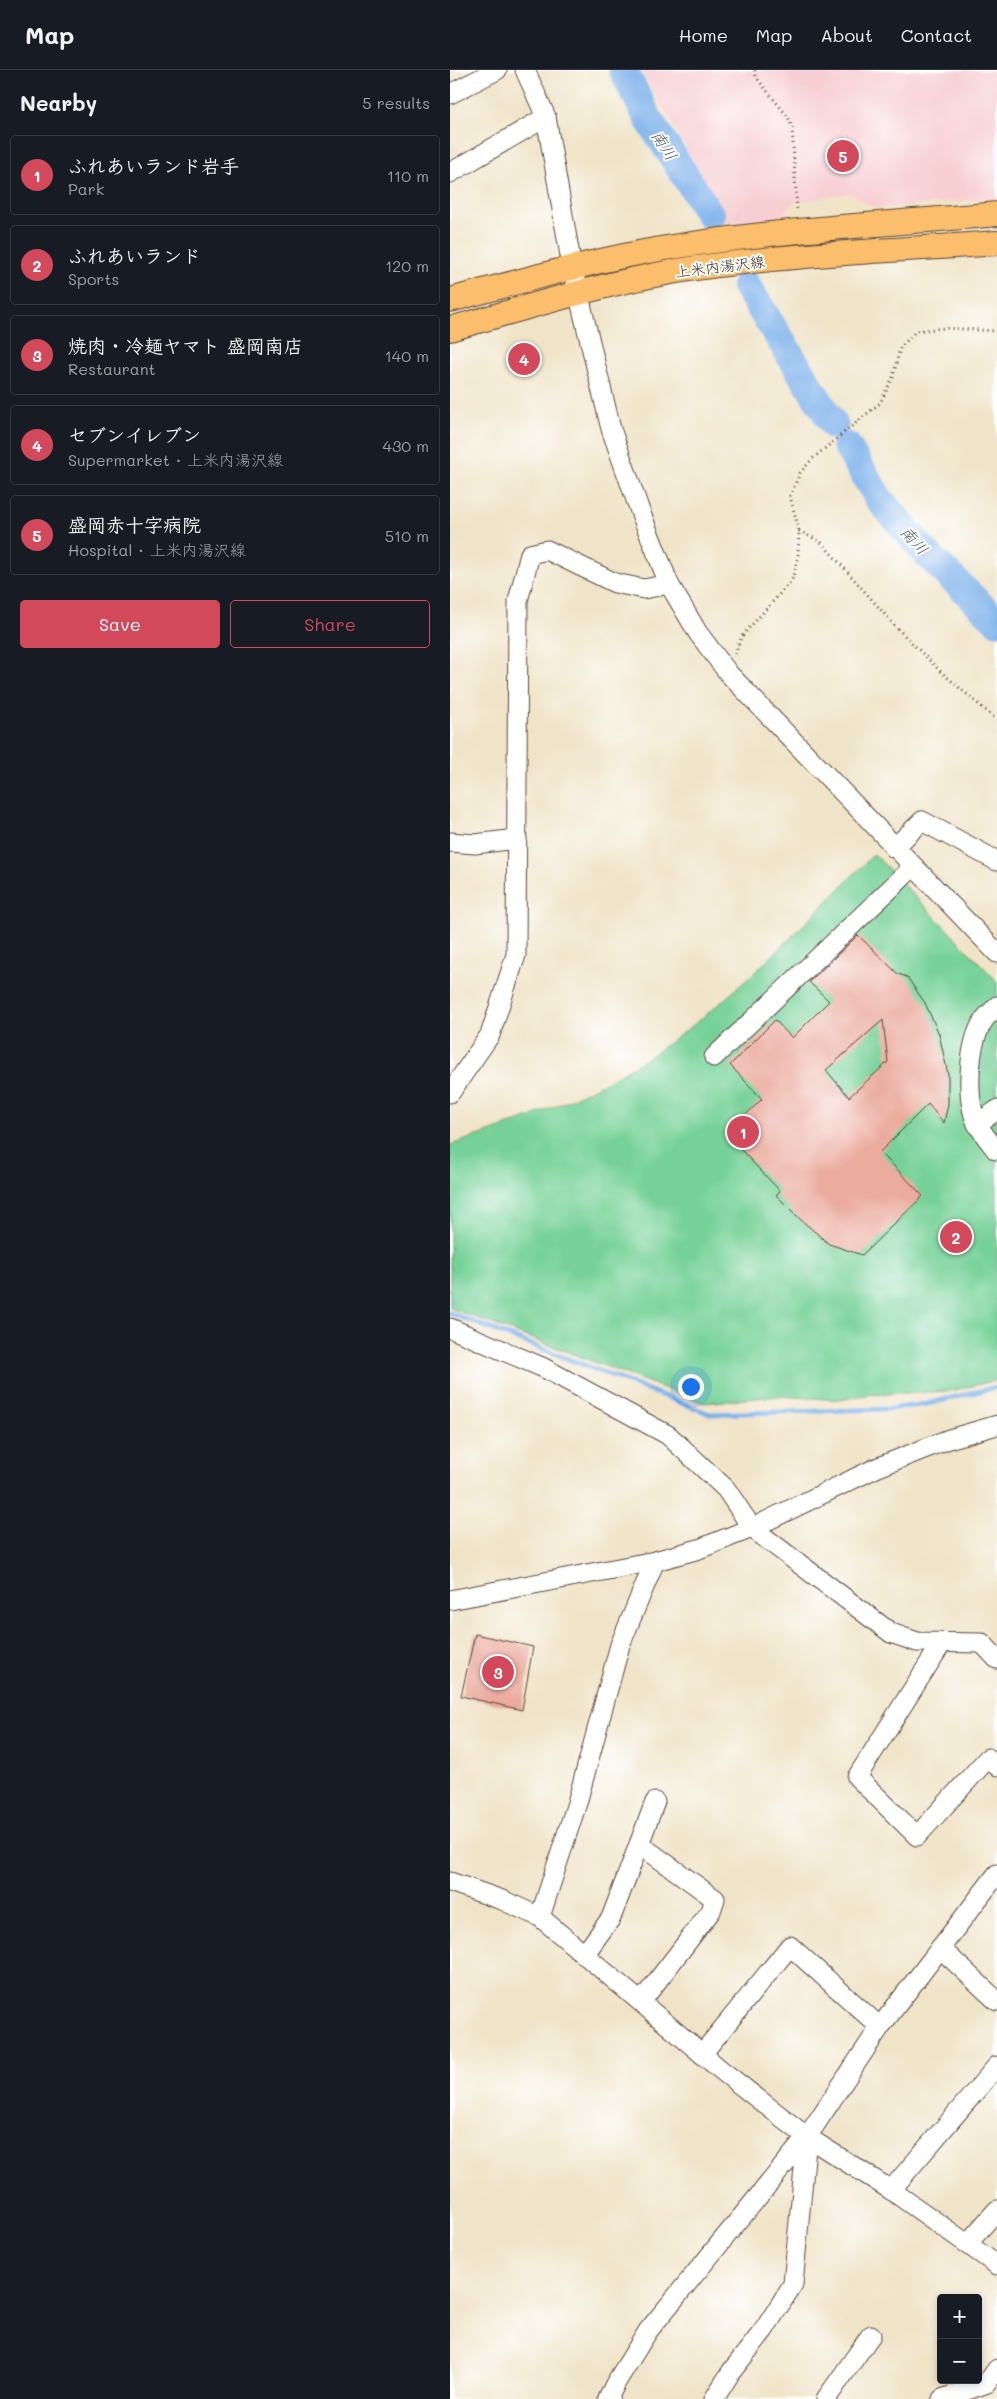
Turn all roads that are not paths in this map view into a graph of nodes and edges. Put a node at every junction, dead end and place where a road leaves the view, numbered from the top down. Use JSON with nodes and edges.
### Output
{"nodes":[{"id":1,"x":496,"y":70,"type":"edge"},
{"id":2,"x":525,"y":70,"type":"edge"},
{"id":3,"x":450,"y":94,"type":"edge"},
{"id":4,"x":546,"y":117,"type":"junction"},
{"id":5,"x":450,"y":173,"type":"edge"},
{"id":6,"x":997,"y":214,"type":"edge"},
{"id":7,"x":997,"y":244,"type":"edge"},
{"id":8,"x":572,"y":267,"type":"junction"},
{"id":9,"x":578,"y":293,"type":"junction"},
{"id":10,"x":450,"y":300,"type":"edge"},
{"id":11,"x":450,"y":329,"type":"edge"},
{"id":12,"x":669,"y":584,"type":"junction"},
{"id":13,"x":517,"y":839,"type":"junction"},
{"id":14,"x":450,"y":842,"type":"edge"},
{"id":15,"x":894,"y":848,"type":"junction"},
{"id":16,"x":997,"y":861,"type":"edge"},
{"id":17,"x":913,"y":867,"type":"junction"},
{"id":18,"x":997,"y":953,"type":"edge"},
{"id":19,"x":997,"y":1007,"type":"edge"},
{"id":20,"x":714,"y":1057,"type":"dead end"},
{"id":21,"x":450,"y":1093,"type":"edge"},
{"id":22,"x":997,"y":1110,"type":"edge"},
{"id":23,"x":977,"y":1124,"type":"junction"},
{"id":24,"x":996,"y":1150,"type":"edge"},
{"id":25,"x":450,"y":1328,"type":"edge"},
{"id":26,"x":997,"y":1425,"type":"edge"},
{"id":27,"x":752,"y":1528,"type":"junction"},
{"id":28,"x":656,"y":1561,"type":"junction"},
{"id":29,"x":450,"y":1600,"type":"edge"},
{"id":30,"x":942,"y":1643,"type":"junction"},
{"id":31,"x":997,"y":1658,"type":"edge"},
{"id":32,"x":997,"y":1766,"type":"edge"},
{"id":33,"x":655,"y":1802,"type":"dead end"},
{"id":34,"x":639,"y":1844,"type":"junction"},
{"id":35,"x":997,"y":1874,"type":"edge"},
{"id":36,"x":450,"y":1882,"type":"edge"},
{"id":37,"x":540,"y":1918,"type":"junction"},
{"id":38,"x":940,"y":1948,"type":"junction"},
{"id":39,"x":584,"y":1955,"type":"junction"},
{"id":40,"x":997,"y":2001,"type":"edge"},
{"id":41,"x":641,"y":2002,"type":"junction"},
{"id":42,"x":880,"y":2027,"type":"junction"},
{"id":43,"x":702,"y":2054,"type":"junction"},
{"id":44,"x":997,"y":2066,"type":"edge"},
{"id":45,"x":807,"y":2137,"type":"junction"},
{"id":46,"x":890,"y":2190,"type":"junction"},
{"id":47,"x":997,"y":2210,"type":"edge"},
{"id":48,"x":968,"y":2243,"type":"junction"},
{"id":49,"x":997,"y":2265,"type":"edge"},
{"id":50,"x":871,"y":2335,"type":"dead end"},
{"id":51,"x":997,"y":2369,"type":"edge"},
{"id":52,"x":608,"y":2399,"type":"edge"},
{"id":53,"x":714,"y":2399,"type":"edge"},
{"id":54,"x":826,"y":2399,"type":"edge"},
{"id":55,"x":942,"y":2399,"type":"edge"}],
"edges":[{"from":1,"to":3,"type":"street"},
{"from":2,"to":4,"type":"street"},
{"from":4,"to":5,"type":"street"},
{"from":4,"to":8,"type":"street"},
{"from":6,"to":8,"type":"main road","name":"上米内湯沢線"},
{"from":7,"to":9,"type":"main road","name":"上米内湯沢線"},
{"from":8,"to":9,"type":"street"},
{"from":8,"to":10,"type":"main road","name":"上米内湯沢線"},
{"from":9,"to":11,"type":"main road","name":"上米内湯沢線"},
{"from":9,"to":12,"type":"street"},
{"from":12,"to":13,"type":"street"},
{"from":12,"to":15,"type":"street"},
{"from":13,"to":14,"type":"street"},
{"from":13,"to":21,"type":"street"},
{"from":15,"to":16,"type":"street"},
{"from":15,"to":17,"type":"street"},
{"from":17,"to":18,"type":"street"},
{"from":17,"to":20,"type":"street"},
{"from":19,"to":23,"type":"street"},
{"from":22,"to":23,"type":"street"},
{"from":23,"to":24,"type":"street"},
{"from":25,"to":27,"type":"street"},
{"from":26,"to":27,"type":"street"},
{"from":27,"to":28,"type":"street"},
{"from":27,"to":30,"type":"street"},
{"from":28,"to":29,"type":"street"},
{"from":28,"to":37,"type":"street"},
{"from":30,"to":31,"type":"street"},
{"from":30,"to":32,"type":"street"},
{"from":33,"to":34,"type":"street"},
{"from":34,"to":39,"type":"street"},
{"from":34,"to":41,"type":"street"},
{"from":35,"to":38,"type":"street"},
{"from":36,"to":37,"type":"street"},
{"from":37,"to":39,"type":"street"},
{"from":38,"to":40,"type":"street"},
{"from":38,"to":42,"type":"street"},
{"from":39,"to":41,"type":"street"},
{"from":41,"to":43,"type":"street"},
{"from":42,"to":43,"type":"street"},
{"from":42,"to":45,"type":"street"},
{"from":43,"to":45,"type":"street"},
{"from":44,"to":46,"type":"street"},
{"from":45,"to":46,"type":"street"},
{"from":45,"to":52,"type":"street"},
{"from":45,"to":53,"type":"street"},
{"from":46,"to":48,"type":"street"},
{"from":47,"to":48,"type":"street"},
{"from":48,"to":49,"type":"street"},
{"from":50,"to":54,"type":"street"},
{"from":51,"to":55,"type":"street"}]}
